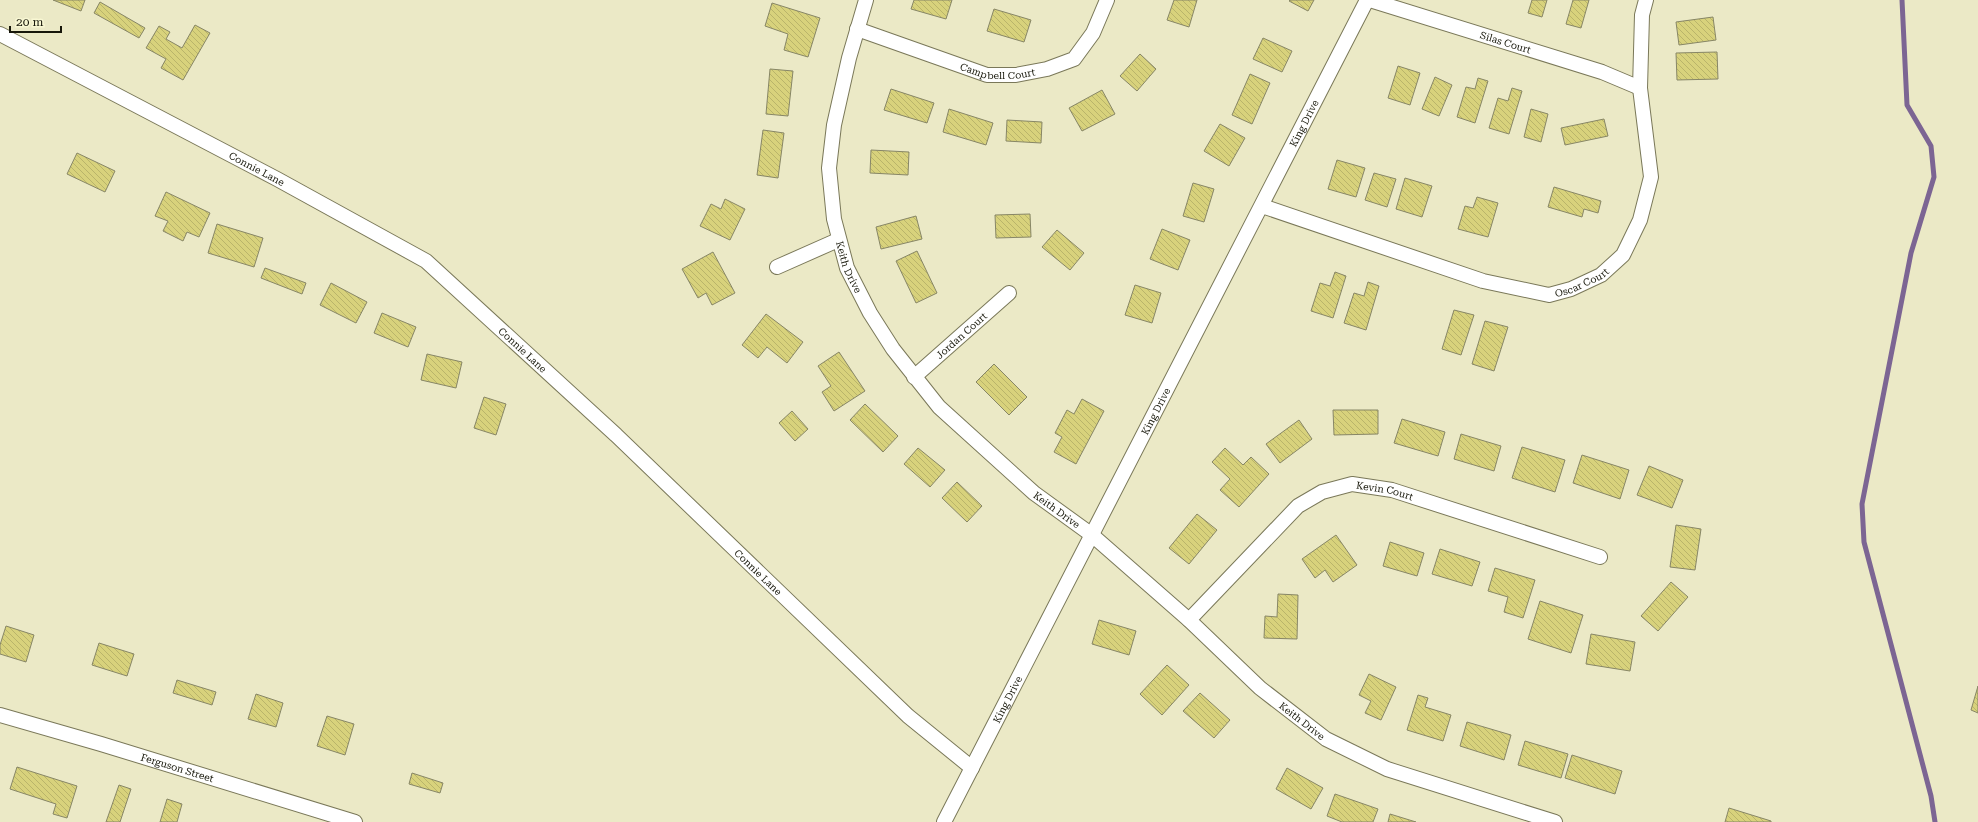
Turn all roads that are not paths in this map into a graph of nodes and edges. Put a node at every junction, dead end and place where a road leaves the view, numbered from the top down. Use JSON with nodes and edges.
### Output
{"nodes":[{"id":1,"x":866,"y":0,"type":"edge"},
{"id":2,"x":1107,"y":0,"type":"edge"},
{"id":3,"x":1367,"y":0,"type":"edge"},
{"id":4,"x":1370,"y":0,"type":"edge"},
{"id":5,"x":1646,"y":0,"type":"edge"},
{"id":6,"x":857,"y":29,"type":"junction"},
{"id":7,"x":0,"y":34,"type":"edge"},
{"id":8,"x":1640,"y":88,"type":"junction"},
{"id":9,"x":1262,"y":206,"type":"junction"},
{"id":10,"x":838,"y":240,"type":"junction"},
{"id":11,"x":777,"y":267,"type":"dead end"},
{"id":12,"x":1009,"y":293,"type":"dead end"},
{"id":13,"x":914,"y":377,"type":"junction"},
{"id":14,"x":1092,"y":534,"type":"junction"},
{"id":15,"x":1600,"y":557,"type":"dead end"},
{"id":16,"x":1189,"y":620,"type":"junction"},
{"id":17,"x":0,"y":715,"type":"edge"},
{"id":18,"x":972,"y":768,"type":"junction"},
{"id":19,"x":355,"y":822,"type":"edge"},
{"id":20,"x":944,"y":822,"type":"edge"},
{"id":21,"x":1555,"y":822,"type":"edge"}],
"edges":[{"from":1,"to":6,"type":"street","name":"Keith Drive"},
{"from":2,"to":6,"type":"street","name":"Campbell Court"},
{"from":3,"to":9,"type":"street","name":"King Drive"},
{"from":4,"to":8,"type":"street","name":"Silas Court"},
{"from":5,"to":8,"type":"street","name":"Oscar Court"},
{"from":6,"to":10,"type":"street","name":"Keith Drive"},
{"from":7,"to":18,"type":"street","name":"Connie Lane"},
{"from":8,"to":9,"type":"street","name":"Oscar Court"},
{"from":9,"to":14,"type":"street","name":"King Drive"},
{"from":10,"to":11,"type":"street"},
{"from":10,"to":13,"type":"street","name":"Keith Drive"},
{"from":12,"to":13,"type":"street","name":"Jordan Court"},
{"from":13,"to":14,"type":"street","name":"Keith Drive"},
{"from":14,"to":16,"type":"street","name":"Keith Drive"},
{"from":14,"to":18,"type":"street","name":"King Drive"},
{"from":15,"to":16,"type":"street","name":"Kevin Court"},
{"from":16,"to":21,"type":"street","name":"Keith Drive"},
{"from":17,"to":19,"type":"street","name":"Ferguson Street"},
{"from":18,"to":20,"type":"street","name":"King Drive"}]}
